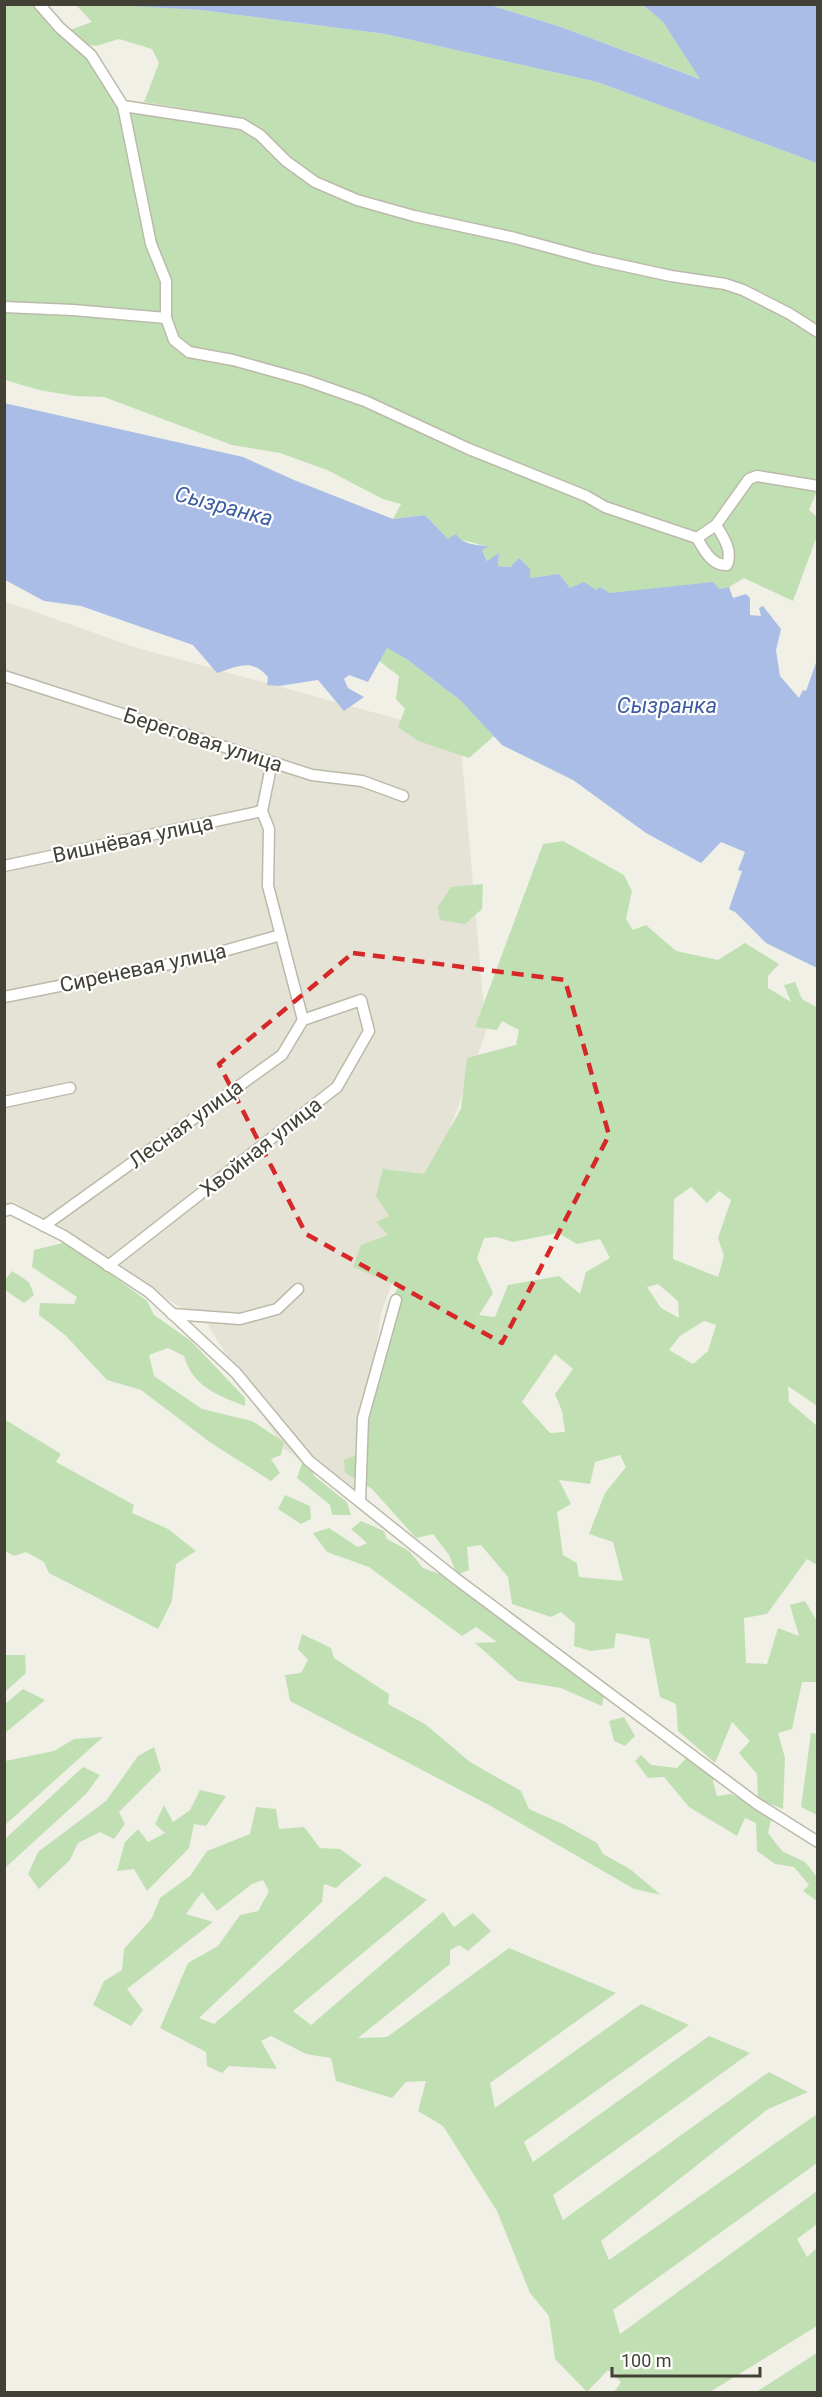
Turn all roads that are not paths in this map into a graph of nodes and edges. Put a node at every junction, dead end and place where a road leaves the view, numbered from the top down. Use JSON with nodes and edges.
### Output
{"nodes":[{"id":1,"x":39,"y":4,"type":"edge"},
{"id":2,"x":123,"y":106,"type":"junction"},
{"id":3,"x":4,"y":307,"type":"edge"},
{"id":4,"x":166,"y":318,"type":"junction"},
{"id":5,"x":818,"y":332,"type":"edge"},
{"id":6,"x":818,"y":486,"type":"edge"},
{"id":7,"x":716,"y":525,"type":"junction"},
{"id":8,"x":697,"y":538,"type":"junction"},
{"id":9,"x":4,"y":676,"type":"edge"},
{"id":10,"x":272,"y":762,"type":"junction"},
{"id":11,"x":403,"y":796,"type":"dead end"},
{"id":12,"x":262,"y":812,"type":"junction"},
{"id":13,"x":4,"y":866,"type":"edge"},
{"id":14,"x":281,"y":935,"type":"junction"},
{"id":15,"x":4,"y":997,"type":"edge"},
{"id":16,"x":303,"y":1020,"type":"junction"},
{"id":17,"x":70,"y":1088,"type":"dead end"},
{"id":18,"x":4,"y":1102,"type":"edge"},
{"id":19,"x":4,"y":1211,"type":"edge"},
{"id":20,"x":44,"y":1226,"type":"junction"},
{"id":21,"x":108,"y":1266,"type":"junction"},
{"id":22,"x":298,"y":1289,"type":"dead end"},
{"id":23,"x":396,"y":1300,"type":"dead end"},
{"id":24,"x":172,"y":1314,"type":"junction"},
{"id":25,"x":360,"y":1501,"type":"junction"},
{"id":26,"x":818,"y":1842,"type":"edge"}],
"edges":[{"from":1,"to":2,"type":"street"},
{"from":2,"to":4,"type":"street"},
{"from":2,"to":5,"type":"street"},
{"from":3,"to":4,"type":"street"},
{"from":4,"to":8,"type":"street"},
{"from":6,"to":7,"type":"street"},
{"from":7,"to":8,"type":"street"},
{"from":7,"to":8,"type":"street"},
{"from":9,"to":10,"type":"street","name":"Береговая улица"},
{"from":10,"to":11,"type":"street","name":"Береговая улица"},
{"from":10,"to":12,"type":"street"},
{"from":12,"to":13,"type":"street","name":"Вишнёвая улица"},
{"from":12,"to":14,"type":"street"},
{"from":14,"to":15,"type":"street","name":"Сиреневая улица"},
{"from":14,"to":16,"type":"street"},
{"from":16,"to":20,"type":"street","name":"Лесная улица"},
{"from":16,"to":21,"type":"street","name":"Хвойная улица"},
{"from":17,"to":18,"type":"street"},
{"from":19,"to":20,"type":"street"},
{"from":20,"to":21,"type":"street"},
{"from":21,"to":24,"type":"street"},
{"from":22,"to":24,"type":"street"},
{"from":23,"to":25,"type":"street"},
{"from":24,"to":25,"type":"street"},
{"from":25,"to":26,"type":"street"}]}
